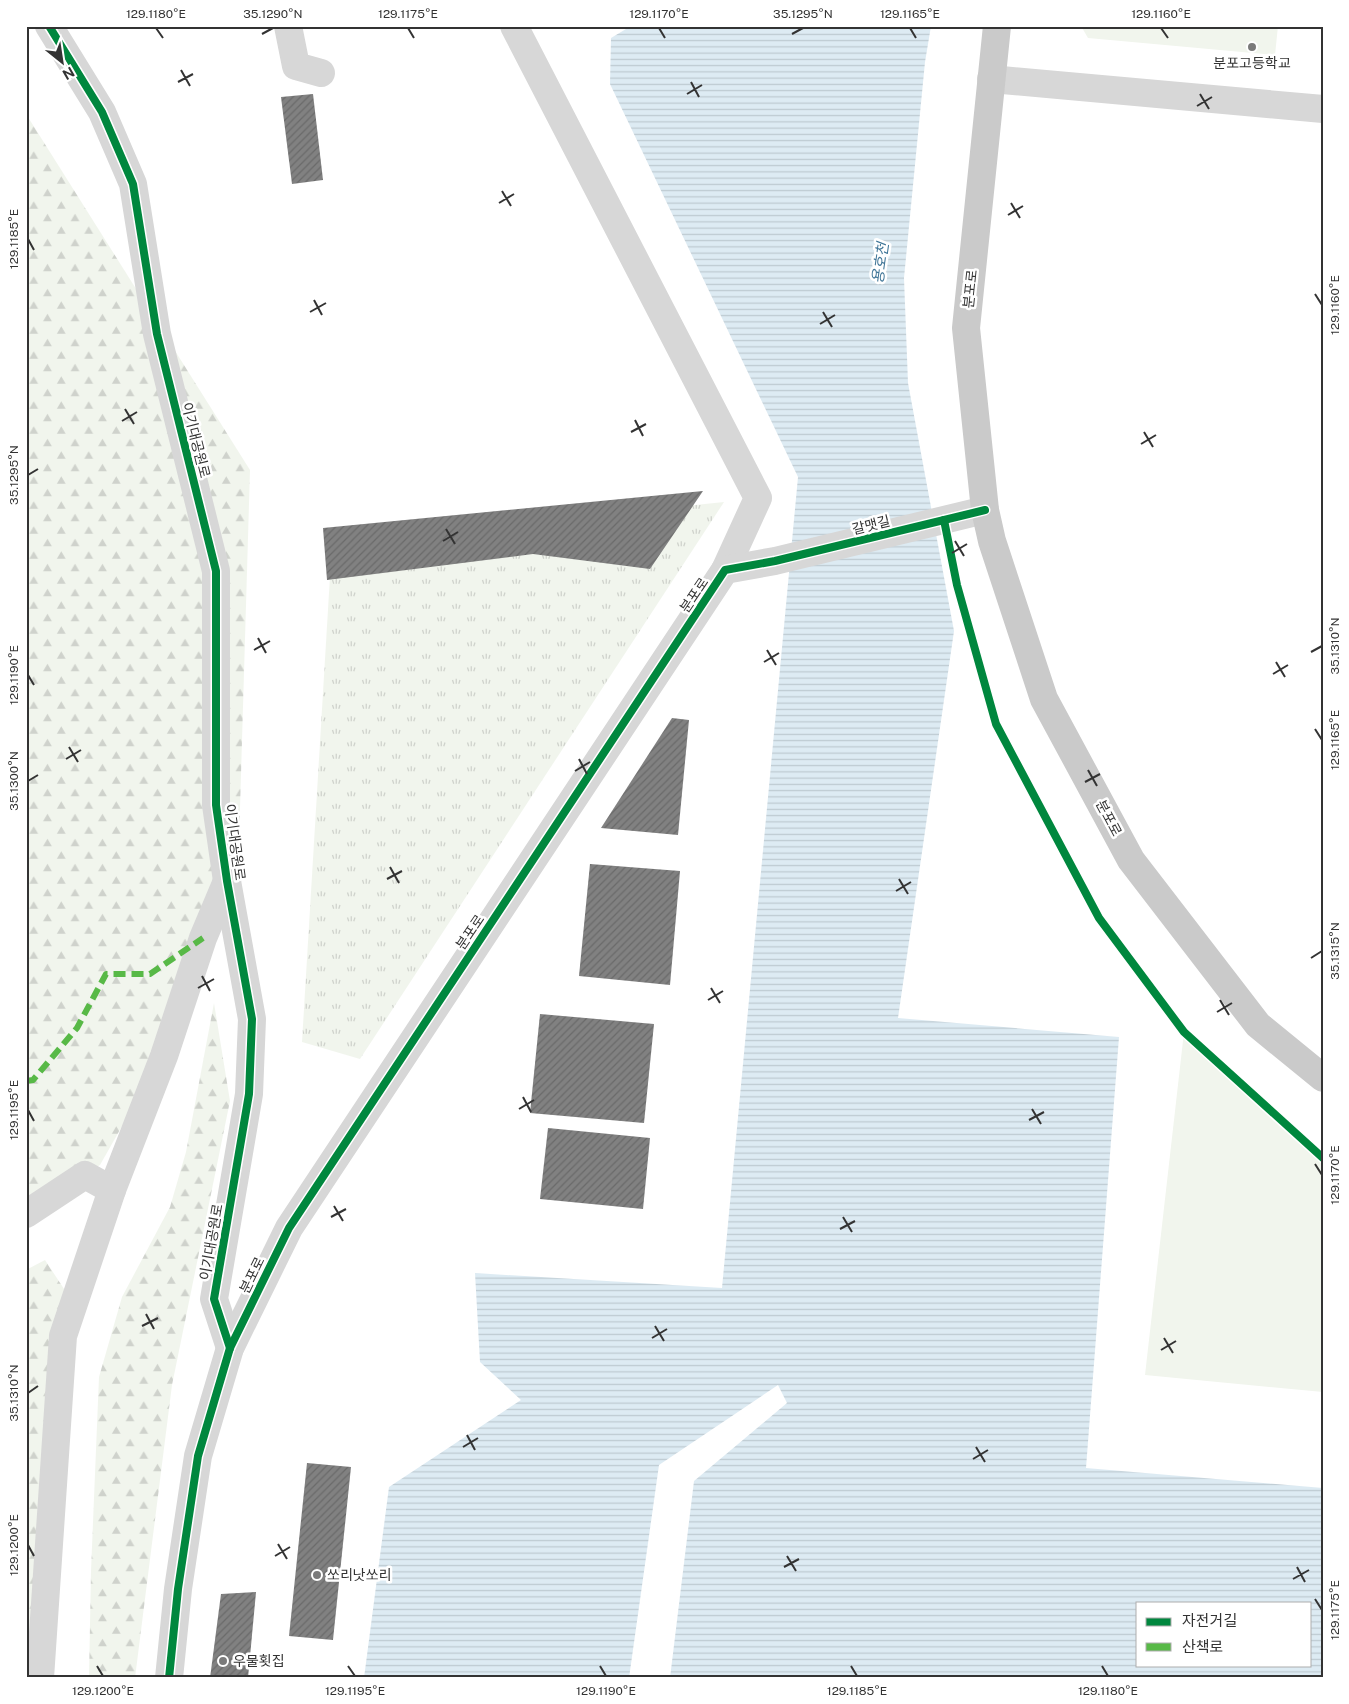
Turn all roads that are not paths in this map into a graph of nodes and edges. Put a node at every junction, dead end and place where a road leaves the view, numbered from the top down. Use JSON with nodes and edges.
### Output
{"nodes":[{"id":1,"x":49,"y":26,"type":"edge"},
{"id":2,"x":288,"y":26,"type":"edge"},
{"id":3,"x":514,"y":26,"type":"edge"},
{"id":4,"x":997,"y":26,"type":"edge"},
{"id":5,"x":321,"y":74,"type":"dead end"},
{"id":6,"x":991,"y":79,"type":"junction"},
{"id":7,"x":1323,"y":109,"type":"edge"},
{"id":8,"x":985,"y":510,"type":"junction"},
{"id":9,"x":762,"y":563,"type":"joint"},
{"id":10,"x":725,"y":570,"type":"junction"},
{"id":11,"x":227,"y":882,"type":"junction"},
{"id":12,"x":1323,"y":1078,"type":"edge"},
{"id":13,"x":112,"y":1190,"type":"junction"},
{"id":14,"x":26,"y":1214,"type":"edge"},
{"id":15,"x":230,"y":1348,"type":"junction"},
{"id":16,"x":40,"y":1678,"type":"edge"},
{"id":17,"x":169,"y":1678,"type":"edge"}],
"edges":[{"from":1,"to":11,"type":"street","name":"이기대공원로"},
{"from":2,"to":5,"type":"street"},
{"from":3,"to":10,"type":"street"},
{"from":4,"to":6,"type":"main road","name":"분포로"},
{"from":6,"to":7,"type":"street"},
{"from":6,"to":8,"type":"main road","name":"분포로"},
{"from":8,"to":9,"type":"street","name":"갈맷길"},
{"from":8,"to":12,"type":"main road","name":"분포로"},
{"from":9,"to":10,"type":"street","name":"분포로"},
{"from":10,"to":15,"type":"street","name":"분포로"},
{"from":11,"to":13,"type":"street"},
{"from":11,"to":15,"type":"street","name":"이기대공원로"},
{"from":13,"to":14,"type":"street"},
{"from":13,"to":16,"type":"street"},
{"from":15,"to":17,"type":"street"}]}
